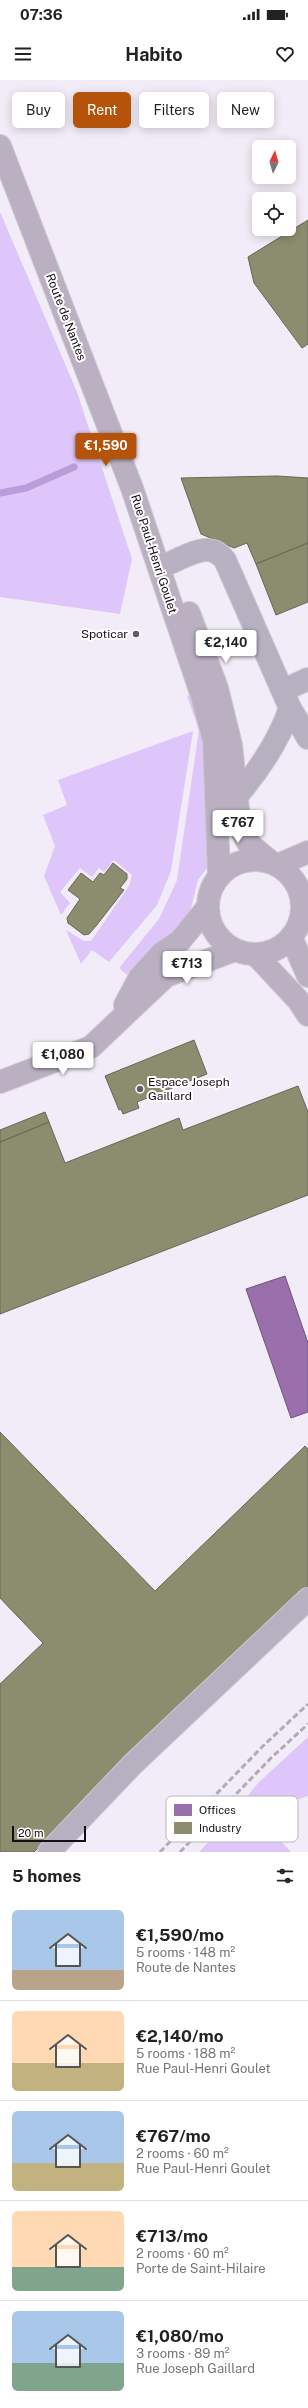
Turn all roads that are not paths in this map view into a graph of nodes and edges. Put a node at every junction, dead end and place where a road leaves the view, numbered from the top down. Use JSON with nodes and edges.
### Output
{"nodes":[{"id":1,"x":0,"y":146,"type":"edge"},
{"id":2,"x":132,"y":488,"type":"junction"},
{"id":3,"x":170,"y":564,"type":"junction"},
{"id":4,"x":308,"y":679,"type":"edge"},
{"id":5,"x":287,"y":699,"type":"junction"},
{"id":6,"x":308,"y":738,"type":"edge"},
{"id":7,"x":237,"y":796,"type":"junction"},
{"id":8,"x":308,"y":852,"type":"edge"},
{"id":9,"x":274,"y":864,"type":"junction"},
{"id":10,"x":219,"y":876,"type":"junction"},
{"id":11,"x":304,"y":887,"type":"edge"},
{"id":12,"x":207,"y":908,"type":"junction"},
{"id":13,"x":291,"y":937,"type":"junction"},
{"id":14,"x":245,"y":952,"type":"junction"},
{"id":15,"x":308,"y":976,"type":"edge"},
{"id":16,"x":308,"y":1015,"type":"edge"},
{"id":17,"x":116,"y":1022,"type":"junction"},
{"id":18,"x":0,"y":1082,"type":"edge"},
{"id":19,"x":308,"y":1599,"type":"edge"},
{"id":20,"x":49,"y":1852,"type":"edge"}],
"edges":[{"from":1,"to":2,"type":"main road","name":"Route de Nantes"},
{"from":2,"to":3,"type":"main road","name":"Rue Paul-Henri Goulet"},
{"from":2,"to":10,"type":"main road","name":"Rue Paul-Henri Goulet"},
{"from":3,"to":5,"type":"lane"},
{"from":3,"to":7,"type":"main road","name":"Rue Paul-Henri Goulet"},
{"from":4,"to":5,"type":"lane"},
{"from":5,"to":6,"type":"lane"},
{"from":5,"to":7,"type":"lane"},
{"from":7,"to":9,"type":"main road","name":"Rue Paul-Henri Goulet"},
{"from":8,"to":9,"type":"main road"},
{"from":9,"to":10,"type":"main road"},
{"from":9,"to":11,"type":"main road"},
{"from":10,"to":12,"type":"main road"},
{"from":11,"to":13,"type":"main road"},
{"from":12,"to":14,"type":"main road"},
{"from":12,"to":17,"type":"main road"},
{"from":13,"to":14,"type":"main road"},
{"from":13,"to":15,"type":"main road"},
{"from":14,"to":16,"type":"main road"},
{"from":14,"to":17,"type":"main road"},
{"from":17,"to":18,"type":"main road"},
{"from":19,"to":20,"type":"lane"}]}
